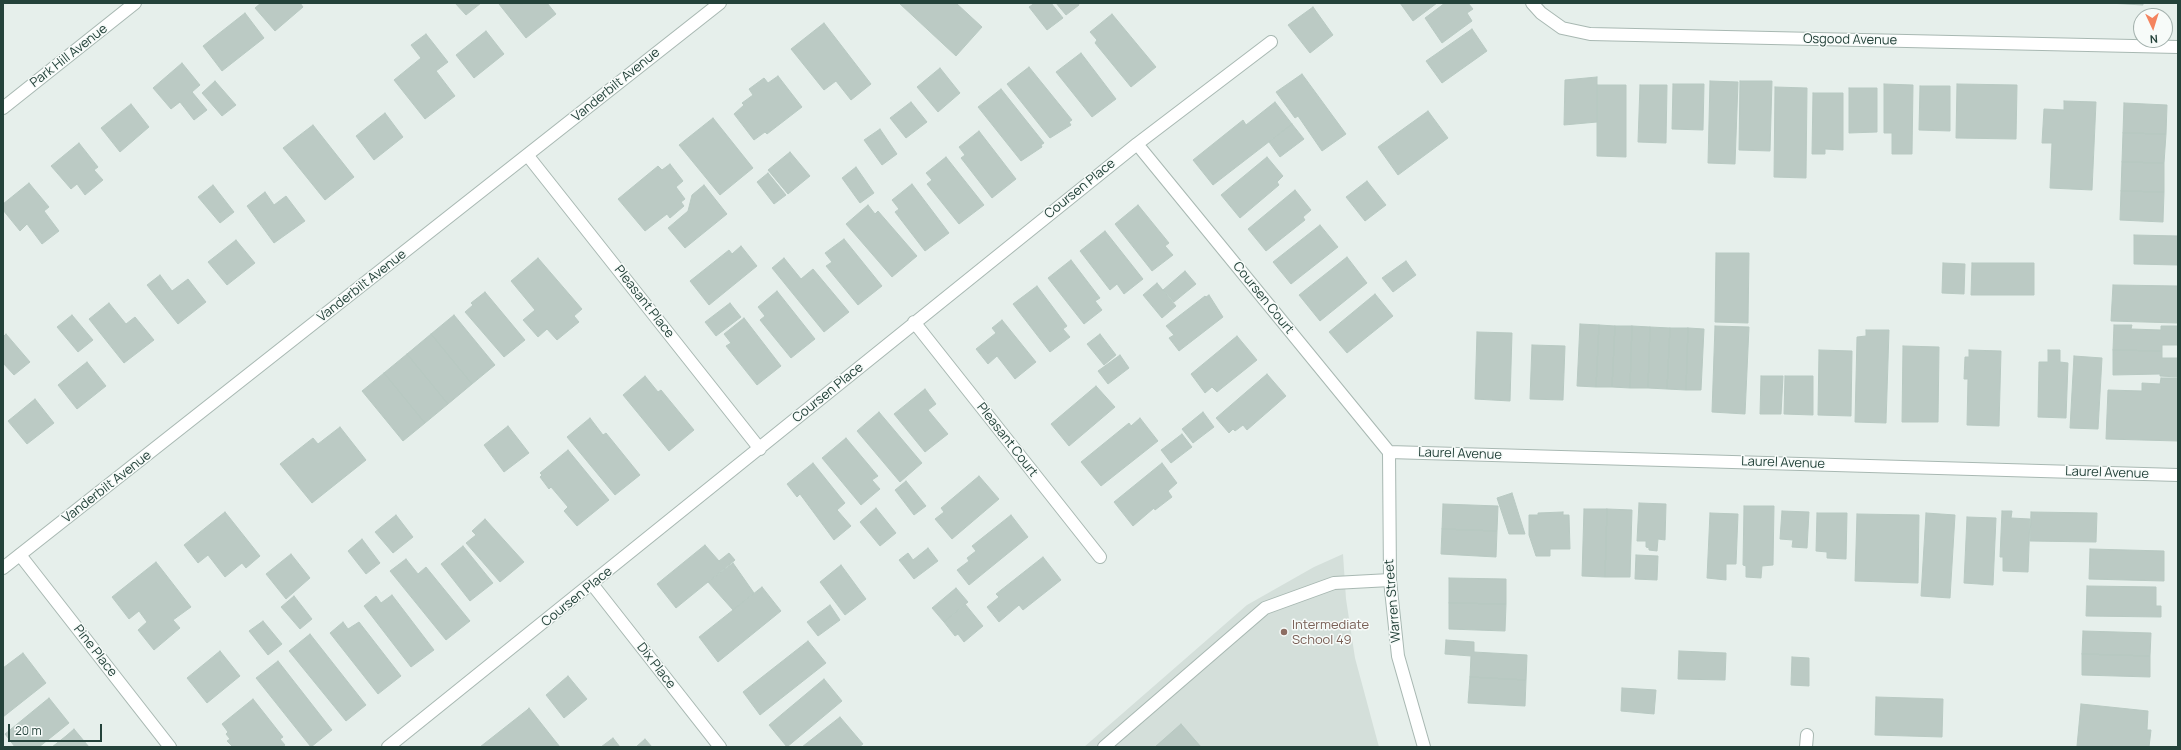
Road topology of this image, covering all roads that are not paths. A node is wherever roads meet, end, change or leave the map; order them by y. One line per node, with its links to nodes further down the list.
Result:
1 (135, 3): 6 (street, Park Hill Avenue)
2 (720, 3): 8 (street, Vanderbilt Avenue)
3 (1532, 3): 5 (street, Osgood Avenue)
4 (1271, 42): 7 (street, Coursen Place)
5 (2178, 47)
6 (3, 108)
7 (1137, 144): 9 (street, Coursen Place); 11 (street, Coursen Court)
8 (528, 156): 10 (street, Pleasant Place); 13 (street, Vanderbilt Avenue)
9 (914, 322): 10 (street, Coursen Place); 14 (street, Pleasant Court)
10 (760, 449): 17 (street, Coursen Place)
11 (1389, 452): 12 (street, Laurel Avenue); 16 (street, Warren Street)
12 (2178, 475)
13 (20, 555): 15 (street, Vanderbilt Avenue); 18 (street, Pine Place)
14 (1100, 557)
15 (3, 568)
16 (1390, 580): 21 (street); 22 (street, Warren Street)
17 (592, 584): 19 (street, Coursen Place); 20 (street, Dix Place)
18 (170, 747)
19 (388, 747)
20 (720, 747)
21 (1104, 747)
22 (1424, 747)

